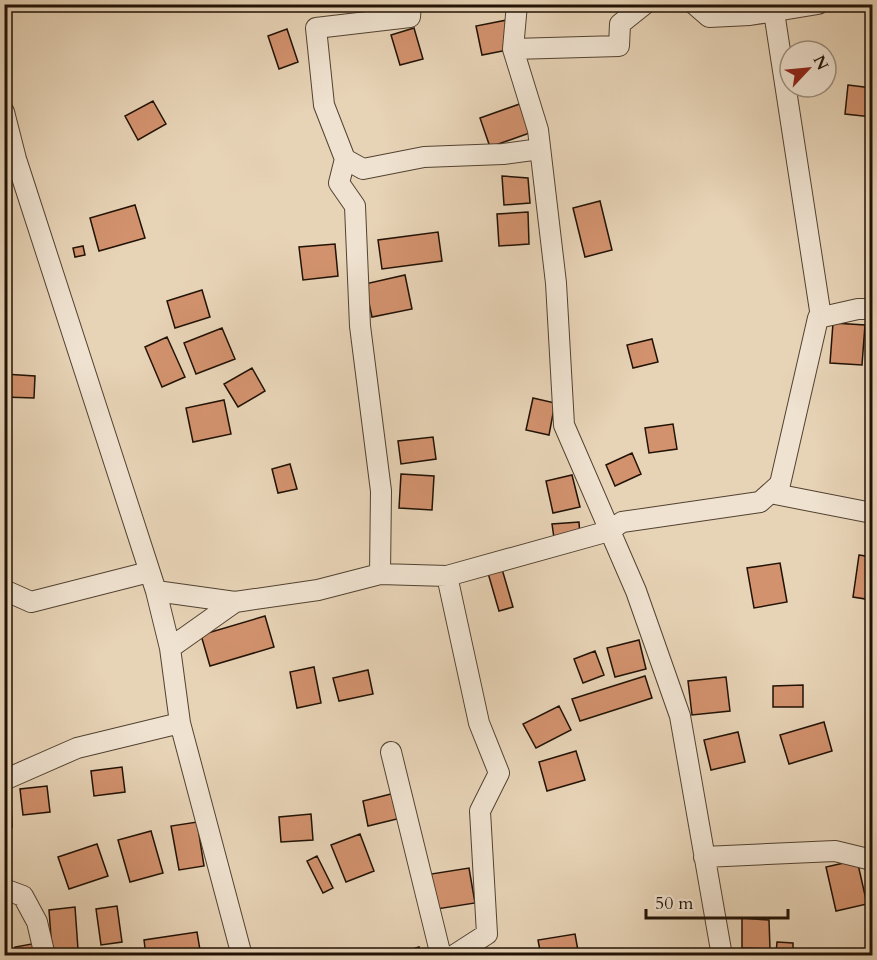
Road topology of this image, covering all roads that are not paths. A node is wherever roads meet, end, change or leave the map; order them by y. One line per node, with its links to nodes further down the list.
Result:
1 (411, 4): 11 (street)
2 (517, 4): 7 (street)
3 (645, 4): 7 (street)
4 (694, 4): 6 (street)
5 (818, 4): 6 (street)
6 (774, 12): 15 (street)
7 (513, 49): 9 (street)
8 (4, 112): 10 (street)
9 (540, 149): 12 (street); 18 (street)
10 (10, 159): 19 (street)
11 (345, 159): 12 (street); 13 (street)
12 (363, 169): 13 (street)
13 (355, 206): 20 (street)
14 (873, 309): 15 (street)
15 (821, 317): 16 (street)
16 (770, 493): 17 (street); 18 (street)
17 (873, 513)
18 (609, 531): 21 (street); 29 (street)
19 (149, 572): 22 (street); 23 (street)
20 (380, 574): 21 (street); 24 (street)
21 (447, 576): 35 (street)
22 (4, 590)
23 (156, 591): 24 (street); 25 (street)
24 (235, 602): 25 (street)
25 (170, 648): 26 (street)
26 (180, 723): 28 (street); 33 (street)
27 (391, 752): 34 (street)
28 (4, 780)
29 (704, 857): 30 (street); 36 (street)
30 (873, 860)
31 (4, 889): 32 (street)
32 (45, 956)
33 (242, 956)
34 (441, 956)
35 (453, 956)
36 (722, 956)

